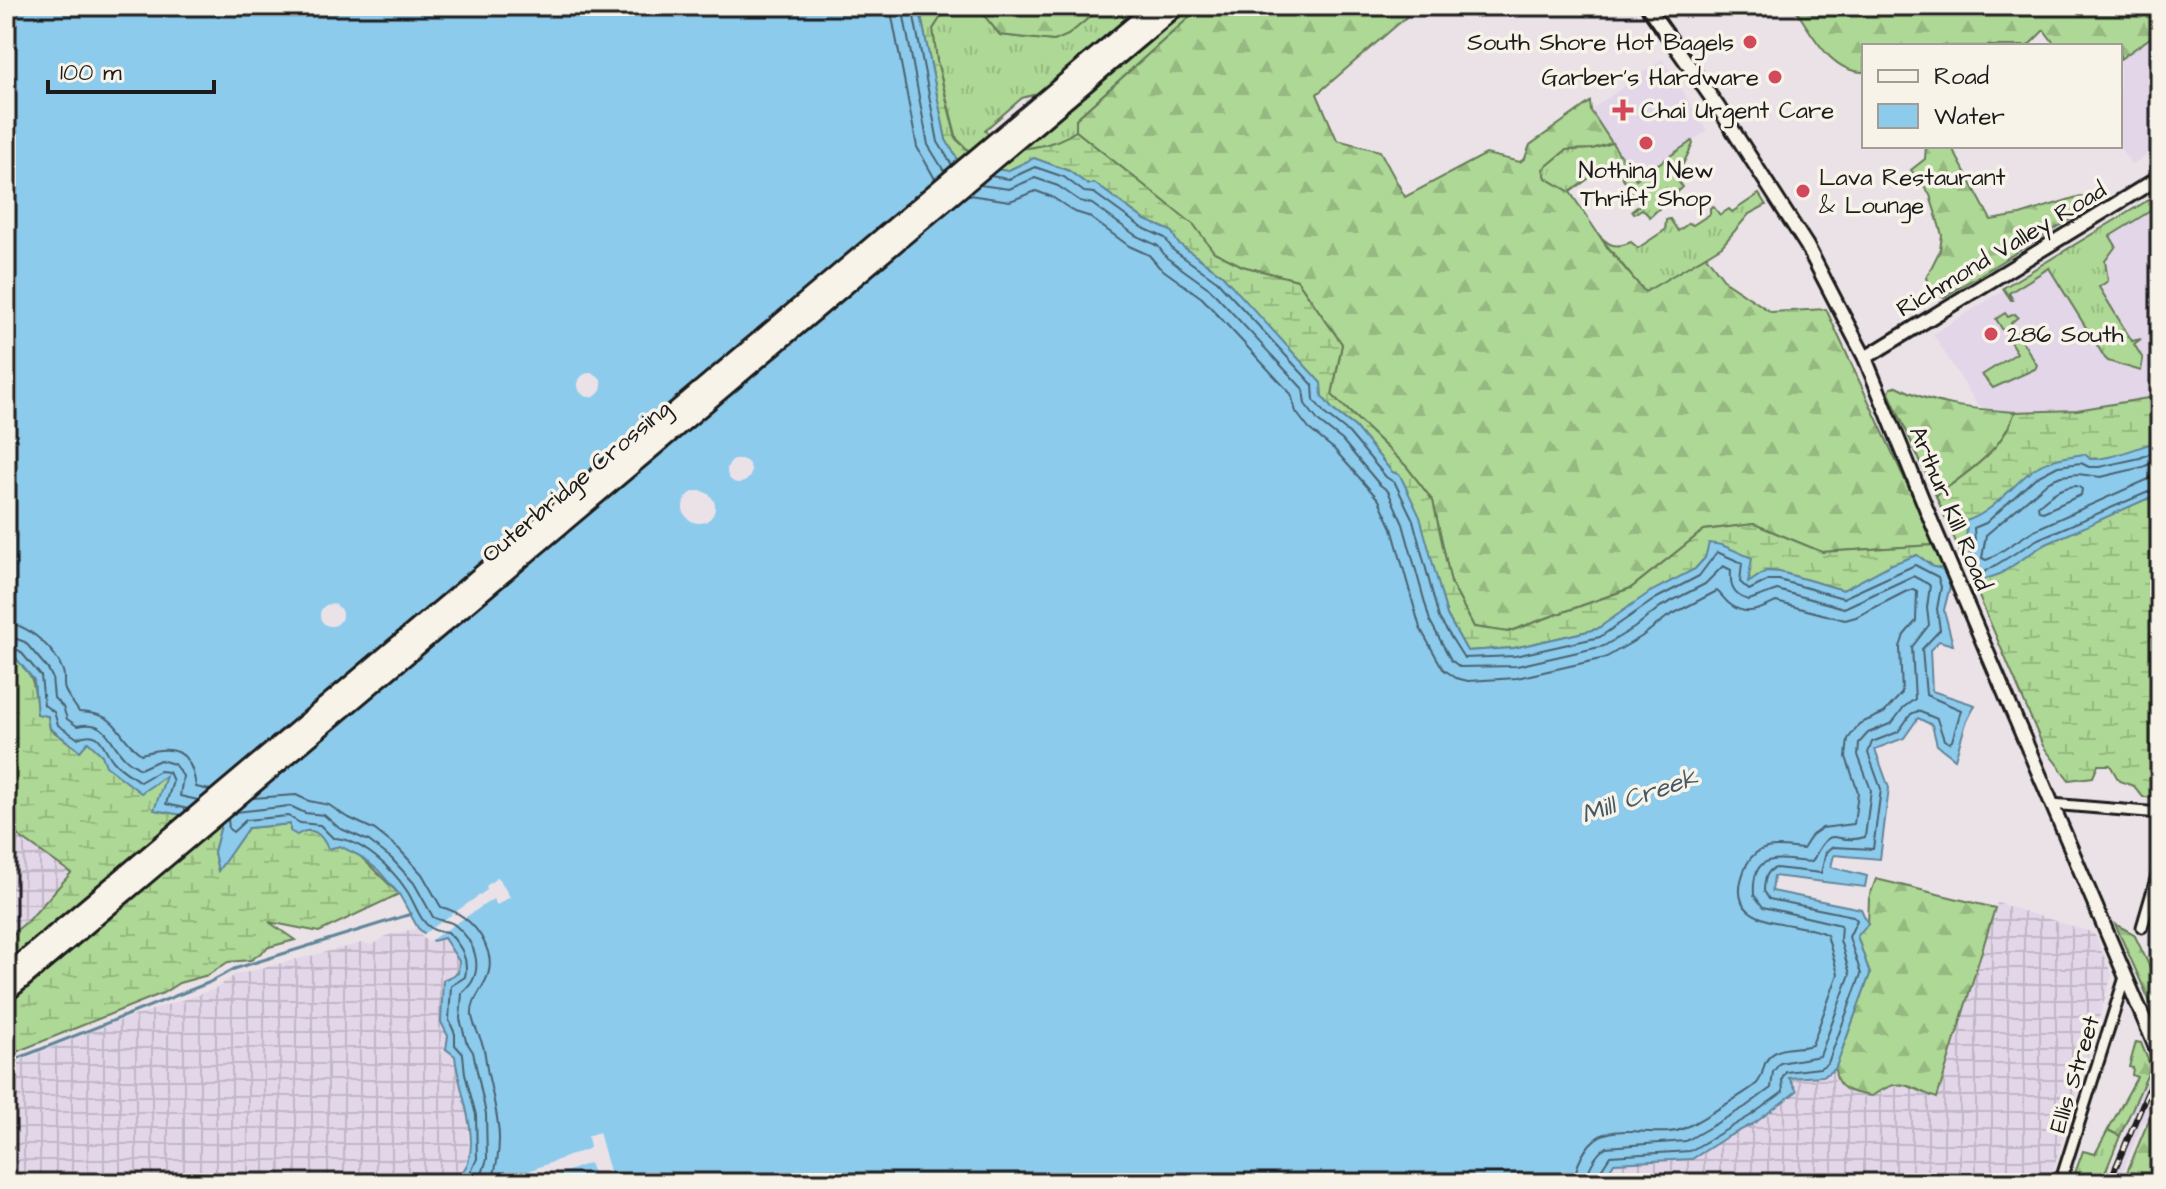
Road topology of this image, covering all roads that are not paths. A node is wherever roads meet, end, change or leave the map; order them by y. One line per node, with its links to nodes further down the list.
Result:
1 (1156, 6): 6 (highway, Outerbridge Crossing)
2 (1177, 6): 6 (highway, Outerbridge Crossing)
3 (1647, 6): 5 (street, Arthur Kill Road)
4 (2160, 177): 5 (street, Richmond Valley Road)
5 (1865, 358): 7 (street, Arthur Kill Road)
6 (684, 413): 11 (highway, Outerbridge Crossing); 13 (highway, Outerbridge Crossing)
7 (2051, 804): 8 (street); 12 (street, Arthur Kill Road)
8 (2160, 813)
9 (2160, 865): 10 (street)
10 (2142, 927)
11 (6, 975)
12 (2125, 977): 14 (street, Arthur Kill Road); 15 (street, Ellis Street)
13 (6, 993)
14 (2160, 1057)
15 (2060, 1183)

